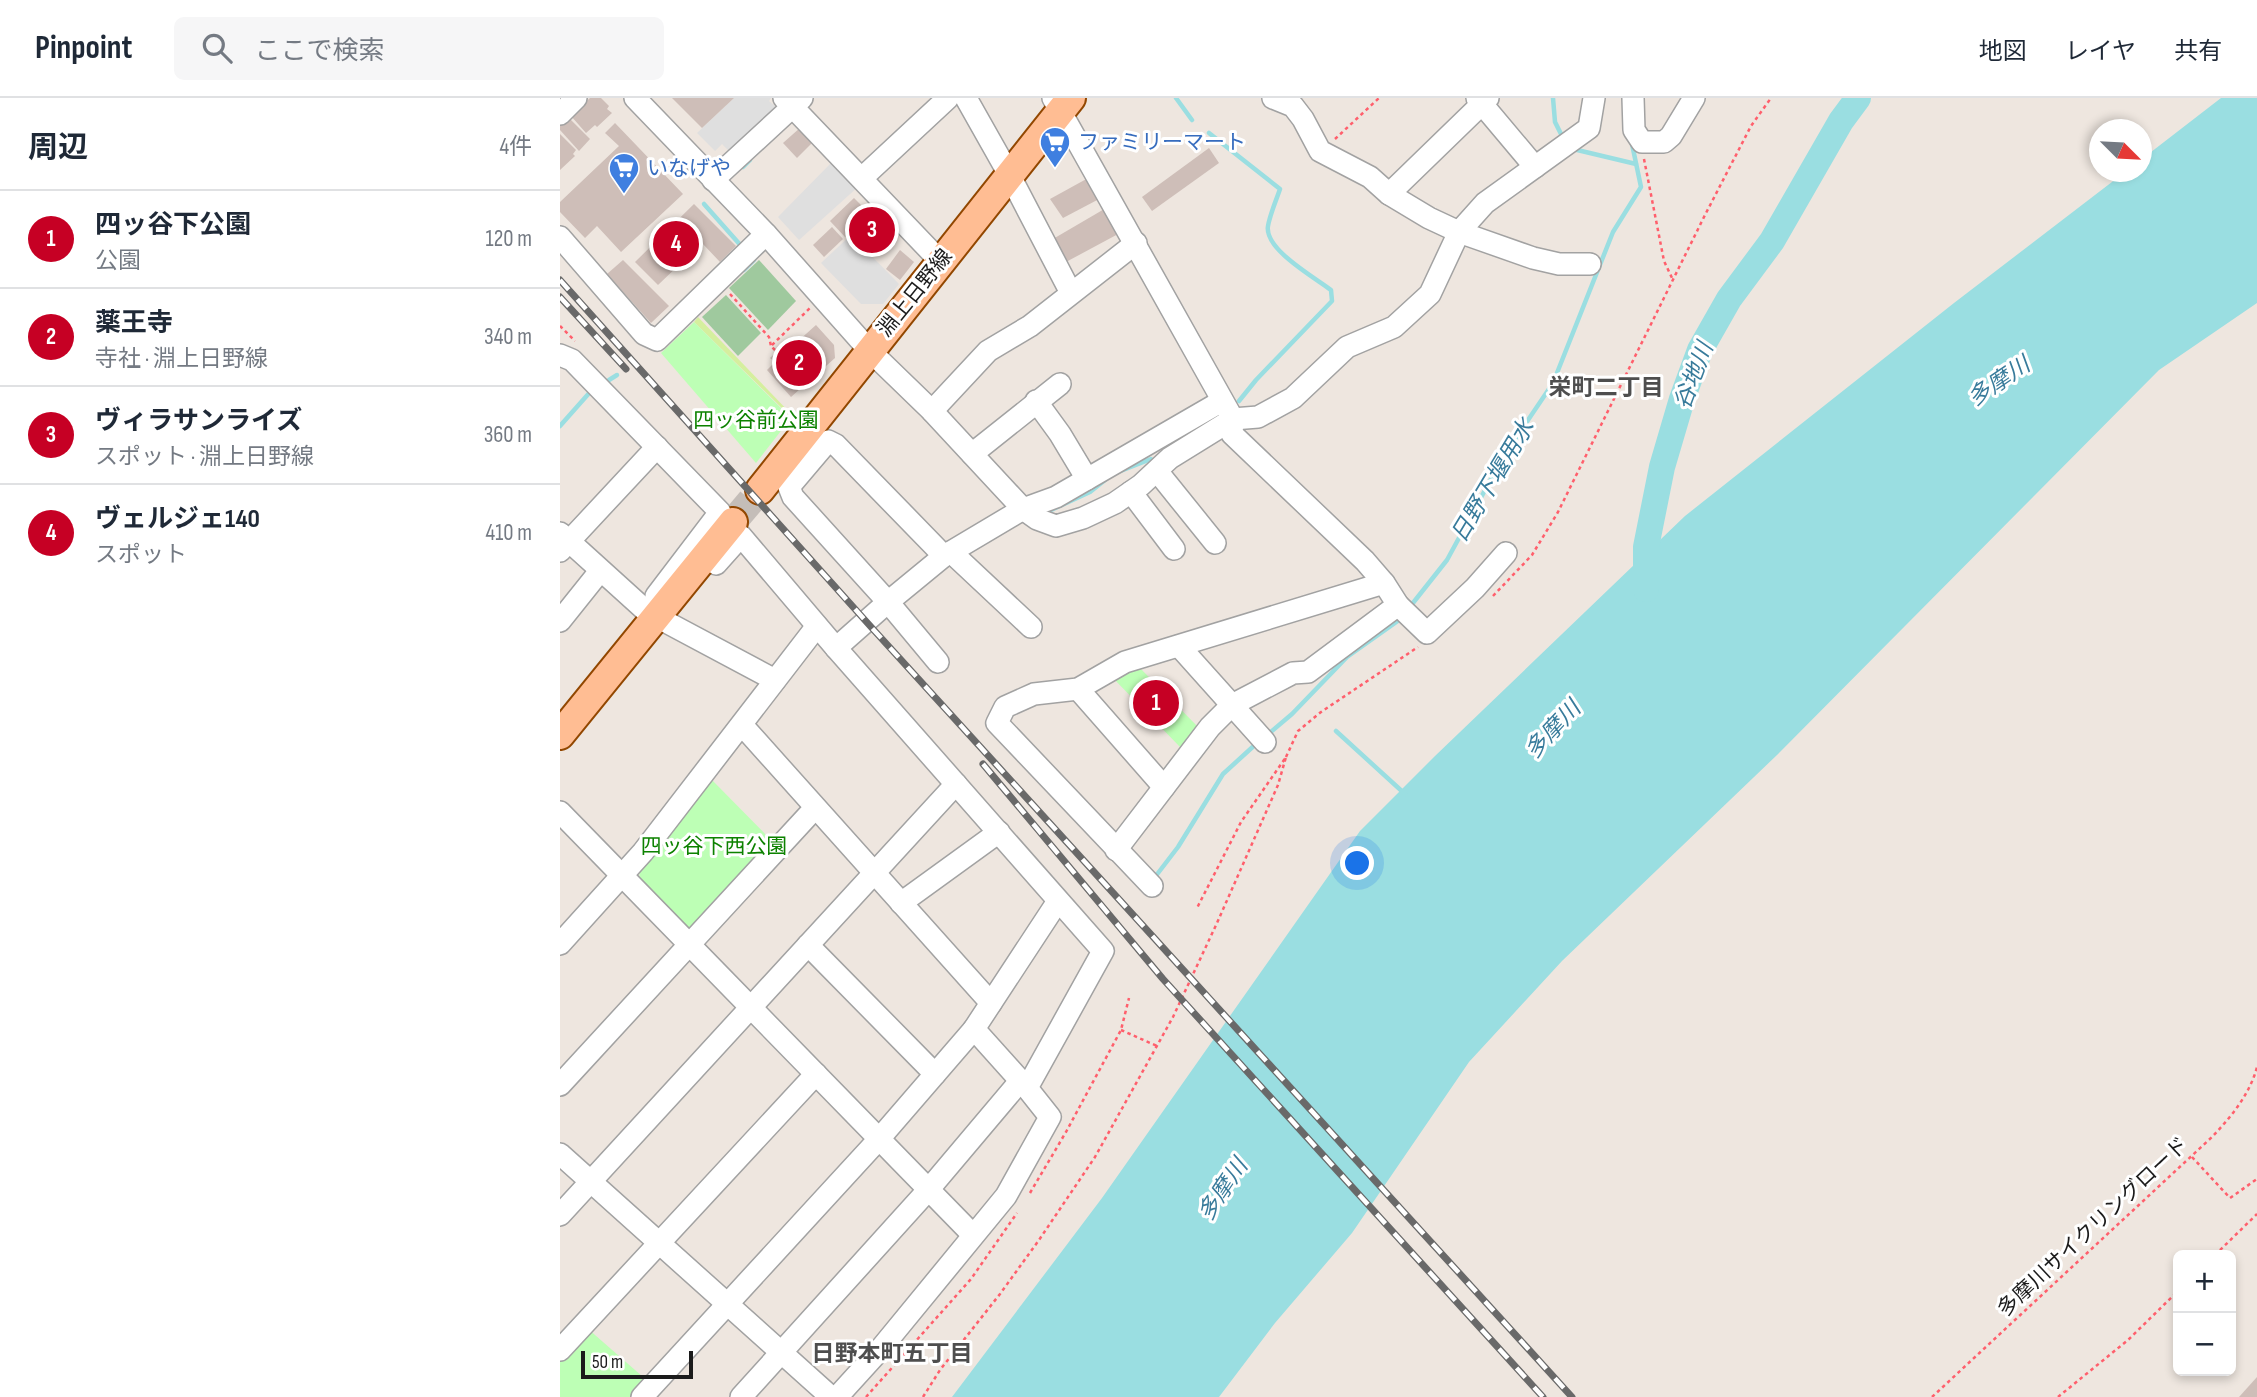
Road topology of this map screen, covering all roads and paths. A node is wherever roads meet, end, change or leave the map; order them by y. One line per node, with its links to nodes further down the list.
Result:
1 (576, 98): 14 (street)
2 (635, 98): 20 (street)
3 (948, 98): 19 (street)
4 (965, 98): 18 (street)
5 (1379, 98): 16 (path)
6 (1594, 98): 17 (street)
7 (1633, 98): 15 (street)
8 (1693, 98): 15 (street)
9 (1771, 98): 28 (path)
10 (1482, 100): 17 (street); 21 (street)
11 (793, 101): 19 (street); 20 (street)
12 (1289, 101): 16 (street)
13 (1062, 102): 18 (main road, 淵上日野線); 24 (street)
14 (560, 114)
15 (1642, 142): 28 (path)
16 (1320, 151): 21 (street)
17 (1535, 167): 22 (street)
18 (1010, 176): 26 (main road, 淵上日野線); 30 (street)
19 (862, 177): 26 (street)
20 (713, 180): 25 (street)
21 (1389, 194): 22 (street)
22 (1460, 232): 27 (street); 38 (street)
23 (560, 237): 25 (street)
24 (1136, 243): 30 (street); 38 (street)
25 (753, 246): 34 (street)
26 (941, 262): 34 (main road, 淵上日野線)
27 (1590, 264)
28 (1673, 279): 55 (path)
29 (725, 289): 32 (path)
30 (1071, 293): 39 (street)
31 (810, 308): 32 (path)
32 (771, 346): 33 (path)
33 (775, 350)
34 (869, 350): 39 (street); 44 (main road, 淵上日野線)
35 (560, 355): 40 (street)
36 (1060, 384): 37 (street)
37 (1036, 401): 41 (street); 43 (street)
38 (1227, 410): 42 (street); 43 (street); 54 (street)
39 (932, 411): 41 (street)
40 (657, 447): 48 (street); 58 (street)
41 (972, 454): 46 (street)
42 (1157, 471): 45 (street); 49 (street)
43 (1087, 479): 46 (street)
44 (760, 490)
45 (1131, 492): 46 (street); 50 (street)
46 (1023, 509): 52 (street)
47 (733, 522): 58 (main road)
48 (563, 542): 53 (street)
49 (1215, 543)
50 (1174, 549)
51 (1506, 553): 57 (street)
52 (948, 554): 56 (street); 56 (street); 61 (street)
53 (600, 571): 58 (street); 59 (street)
54 (1384, 583): 57 (street); 62 (street)
55 (1491, 598)
56 (887, 601): 64 (street); 65 (street)
57 (1404, 610): 68 (street)
58 (658, 620): 60 (street); 66 (street); 70 (main road)
59 (560, 621)
60 (817, 625): 64 (street); 66 (street)
61 (1031, 627)
62 (1179, 646): 67 (street); 68 (street)
63 (1418, 647): 72 (path)
64 (836, 648): 73 (street)
65 (938, 662)
66 (775, 680): 69 (street)
67 (1078, 689): 74 (street); 78 (street)
68 (1233, 705): 71 (street); 74 (street)
69 (742, 726): 75 (street); 80 (street)
70 (560, 735)
71 (1262, 738)
72 (1286, 757): 84 (path); 92 (path)
73 (956, 784): 77 (street); 79 (street)
74 (1164, 787): 78 (street)
75 (815, 808): 79 (street); 86 (street)
76 (560, 812): 80 (street)
77 (999, 832): 82 (street); 83 (street)
78 (1116, 849): 81 (street)
79 (874, 873): 83 (street); 87 (street)
80 (622, 877): 85 (street); 86 (street)
81 (1152, 886)
82 (1058, 901): 88 (street); 96 (street)
83 (901, 903): 88 (street)
84 (1197, 908)
85 (560, 944)
86 (689, 944): 89 (street); 97 (street)
87 (808, 945): 89 (street); 95 (street)
88 (991, 1003): 90 (street)
89 (751, 1007): 94 (street); 102 (street)
90 (974, 1029): 95 (street); 96 (street)
91 (1121, 1030): 92 (path)
92 (1157, 1046): 119 (path)
93 (2257, 1067): 100 (path, 多摩川サイクリングロード)
94 (816, 1074): 98 (street); 107 (street)
95 (935, 1074): 98 (street)
96 (1024, 1084): 103 (street); 106 (street)
97 (560, 1085)
98 (879, 1139): 103 (street); 110 (street)
99 (560, 1154): 102 (street)
100 (2192, 1157): 101 (path); 120 (path, 多摩川サイクリングロード)
101 (2257, 1179)
102 (590, 1181): 104 (street); 107 (street)
103 (929, 1189): 106 (street); 112 (street)
104 (560, 1214)
105 (2257, 1214): 108 (path)
106 (973, 1234): 117 (street)
107 (659, 1243): 110 (street); 111 (street)
108 (2220, 1250)
109 (2173, 1296): 121 (path)
110 (727, 1304): 112 (street); 114 (street)
111 (560, 1350)
112 (782, 1353): 115 (street); 116 (street)
113 (871, 1392): 118 (path)
114 (642, 1397)
115 (741, 1397)
116 (831, 1397)
117 (837, 1397)
118 (868, 1397)
119 (923, 1397)
120 (1932, 1397)
121 (2058, 1397)

